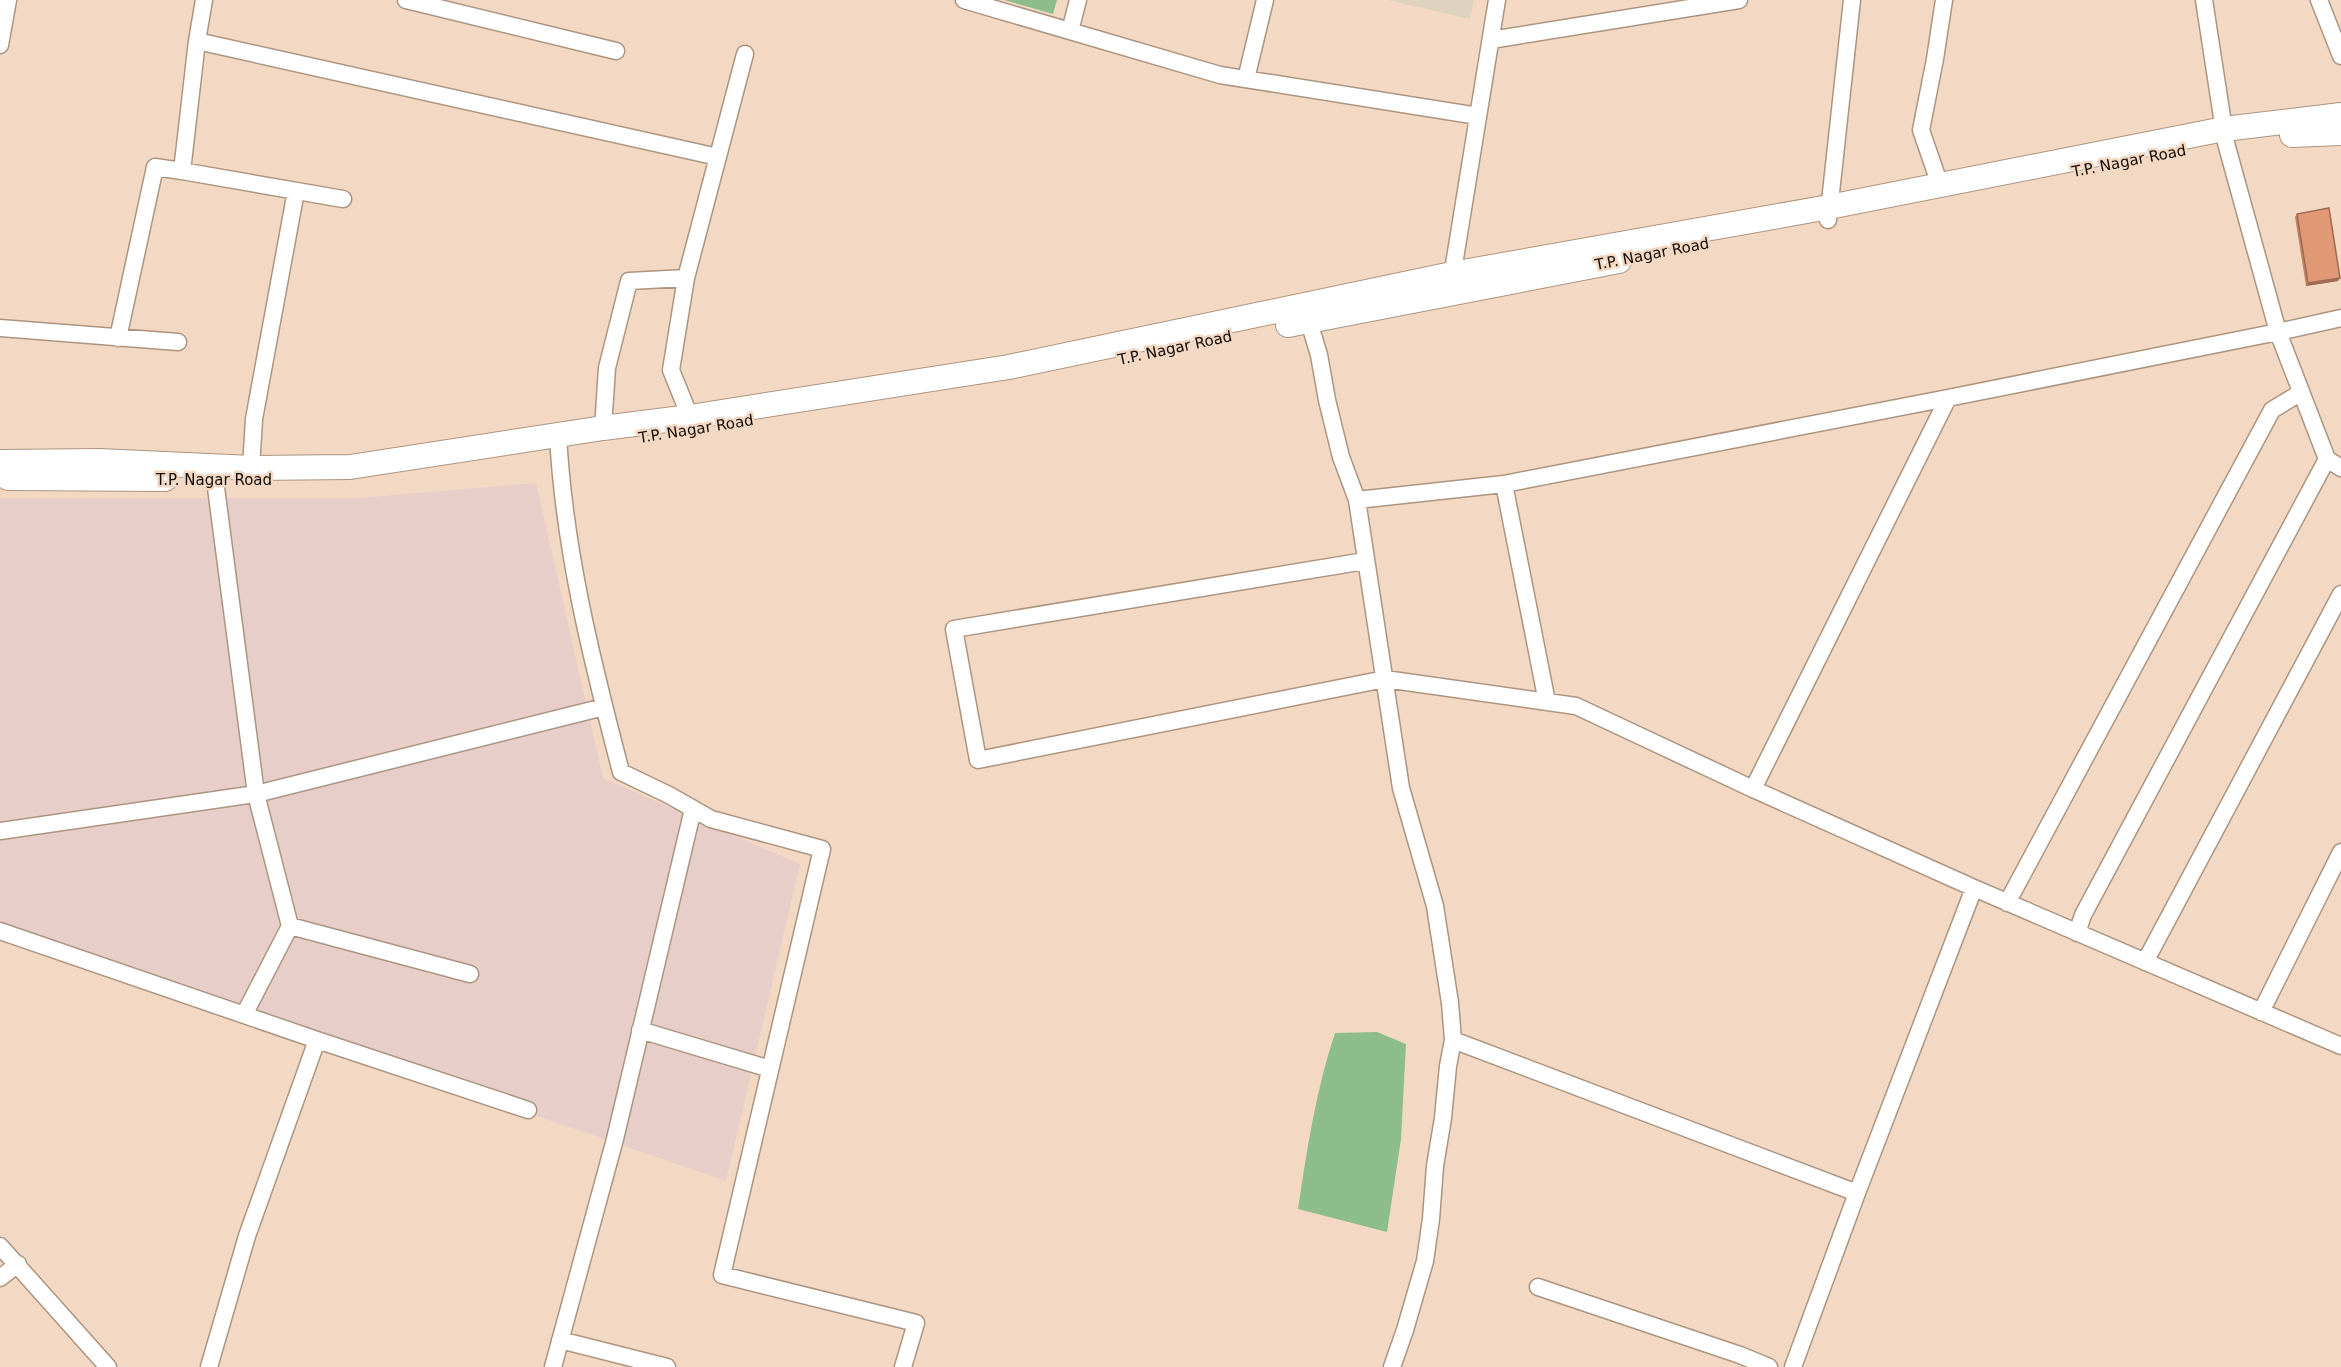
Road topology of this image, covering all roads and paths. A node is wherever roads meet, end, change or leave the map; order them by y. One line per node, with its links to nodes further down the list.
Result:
1 (8, 0): 17 (street)
2 (204, 0): 16 (street)
3 (406, 0): 18 (street)
4 (964, 0): 14 (street)
5 (1078, 0): 14 (street)
6 (1265, 0): 21 (street)
7 (1497, 0): 15 (street)
8 (1740, 0): 13 (street)
9 (1852, 0): 31 (street)
10 (1944, 0): 28 (street)
11 (2204, 0): 25 (street)
12 (2319, 0): 20 (street)
13 (1636, 8): 15 (street)
14 (1070, 31): 21 (street)
15 (1491, 40): 23 (street)
16 (197, 41): 26 (street); 27 (street)
17 (0, 45)
18 (616, 51)
19 (745, 54): 26 (street)
20 (2341, 56)
21 (1246, 79): 23 (street)
22 (2341, 115): 25 (main road)
23 (1478, 116): 33 (street)
24 (2341, 133): 25 (main road, T.P. Nagar Road)
25 (2225, 136): 28 (main road); 31 (main road, T.P. Nagar Road); 37 (street)
26 (718, 157): 32 (street)
27 (182, 171): 29 (street); 38 (street)
28 (1940, 184): 31 (main road)
29 (296, 191): 30 (street); 47 (street)
30 (343, 200)
31 (1828, 213): 33 (main road, T.P. Nagar Road)
32 (687, 278): 42 (street); 43 (street)
33 (1450, 284): 34 (main road, T.P. Nagar Road)
34 (1307, 313): 42 (main road); 44 (main road, T.P. Nagar Road); 51 (street)
35 (2341, 318): 37 (street)
36 (0, 328): 38 (street)
37 (2278, 332): 40 (street); 41 (street)
38 (118, 338): 39 (street)
39 (178, 342)
40 (2300, 393): 46 (street); 63 (street)
41 (1948, 398): 50 (street); 57 (street)
42 (690, 417): 43 (main road)
43 (603, 428): 44 (main road)
44 (558, 443): 47 (main road); 49 (main road, T.P. Nagar Road); 56 (street)
45 (0, 462): 47 (main road)
46 (2334, 464): 66 (street)
47 (251, 468)
48 (0, 478): 49 (main road, T.P. Nagar Road)
49 (215, 480): 58 (street)
50 (1504, 484): 51 (street); 55 (street)
51 (1357, 500): 52 (street)
52 (1365, 561): 54 (street); 54 (street)
53 (2341, 594): 67 (street)
54 (1385, 679): 55 (street); 73 (street)
55 (1547, 702): 57 (street)
56 (604, 707): 58 (street); 59 (street)
57 (1753, 789): 62 (street)
58 (256, 794): 60 (street); 64 (street)
59 (693, 809): 71 (street); 75 (street)
60 (0, 831)
61 (2341, 852): 69 (street)
62 (1974, 888): 63 (street); 77 (street)
63 (2007, 903): 66 (street)
64 (290, 926): 68 (street); 70 (street)
65 (0, 931): 70 (street)
66 (2077, 933): 67 (street)
67 (2145, 962): 69 (street)
68 (470, 974)
69 (2261, 1012): 74 (street)
70 (244, 1015): 72 (street)
71 (640, 1030): 75 (street); 82 (street)
72 (317, 1040): 76 (street); 84 (street)
73 (1453, 1040): 77 (street); 88 (street)
74 (2341, 1046)
75 (770, 1070): 87 (street)
76 (528, 1110)
77 (1857, 1193): 90 (street)
78 (0, 1246): 79 (street)
79 (18, 1264): 80 (street); 83 (street)
80 (0, 1278)
81 (1538, 1287): 89 (street)
82 (560, 1340): 85 (street); 86 (street)
83 (108, 1367)
84 (209, 1367)
85 (553, 1367)
86 (667, 1367)
87 (903, 1367)
88 (1392, 1367)
89 (1769, 1367)
90 (1793, 1367)

